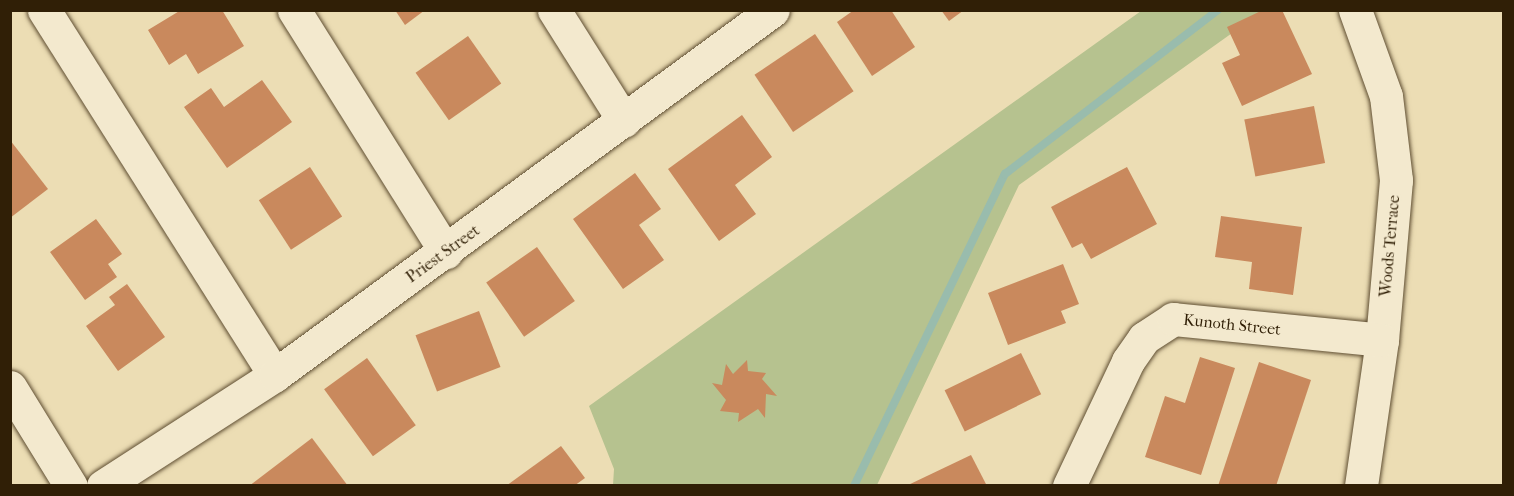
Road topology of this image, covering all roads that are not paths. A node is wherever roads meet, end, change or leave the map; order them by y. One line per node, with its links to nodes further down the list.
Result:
1 (44, 10): 9 (street)
2 (294, 10): 7 (street)
3 (554, 10): 6 (street)
4 (773, 10): 6 (street, Priest Street)
5 (1355, 10): 8 (street, Woods Terrace)
6 (624, 121): 7 (street, Priest Street)
7 (446, 252): 9 (street, Priest Street)
8 (1382, 340): 13 (street, Kunoth Street); 14 (street, Woods Terrace)
9 (275, 375): 12 (street, Priest Street)
10 (10, 387): 11 (street)
11 (71, 486)
12 (103, 486)
13 (1069, 486)
14 (1361, 486)

